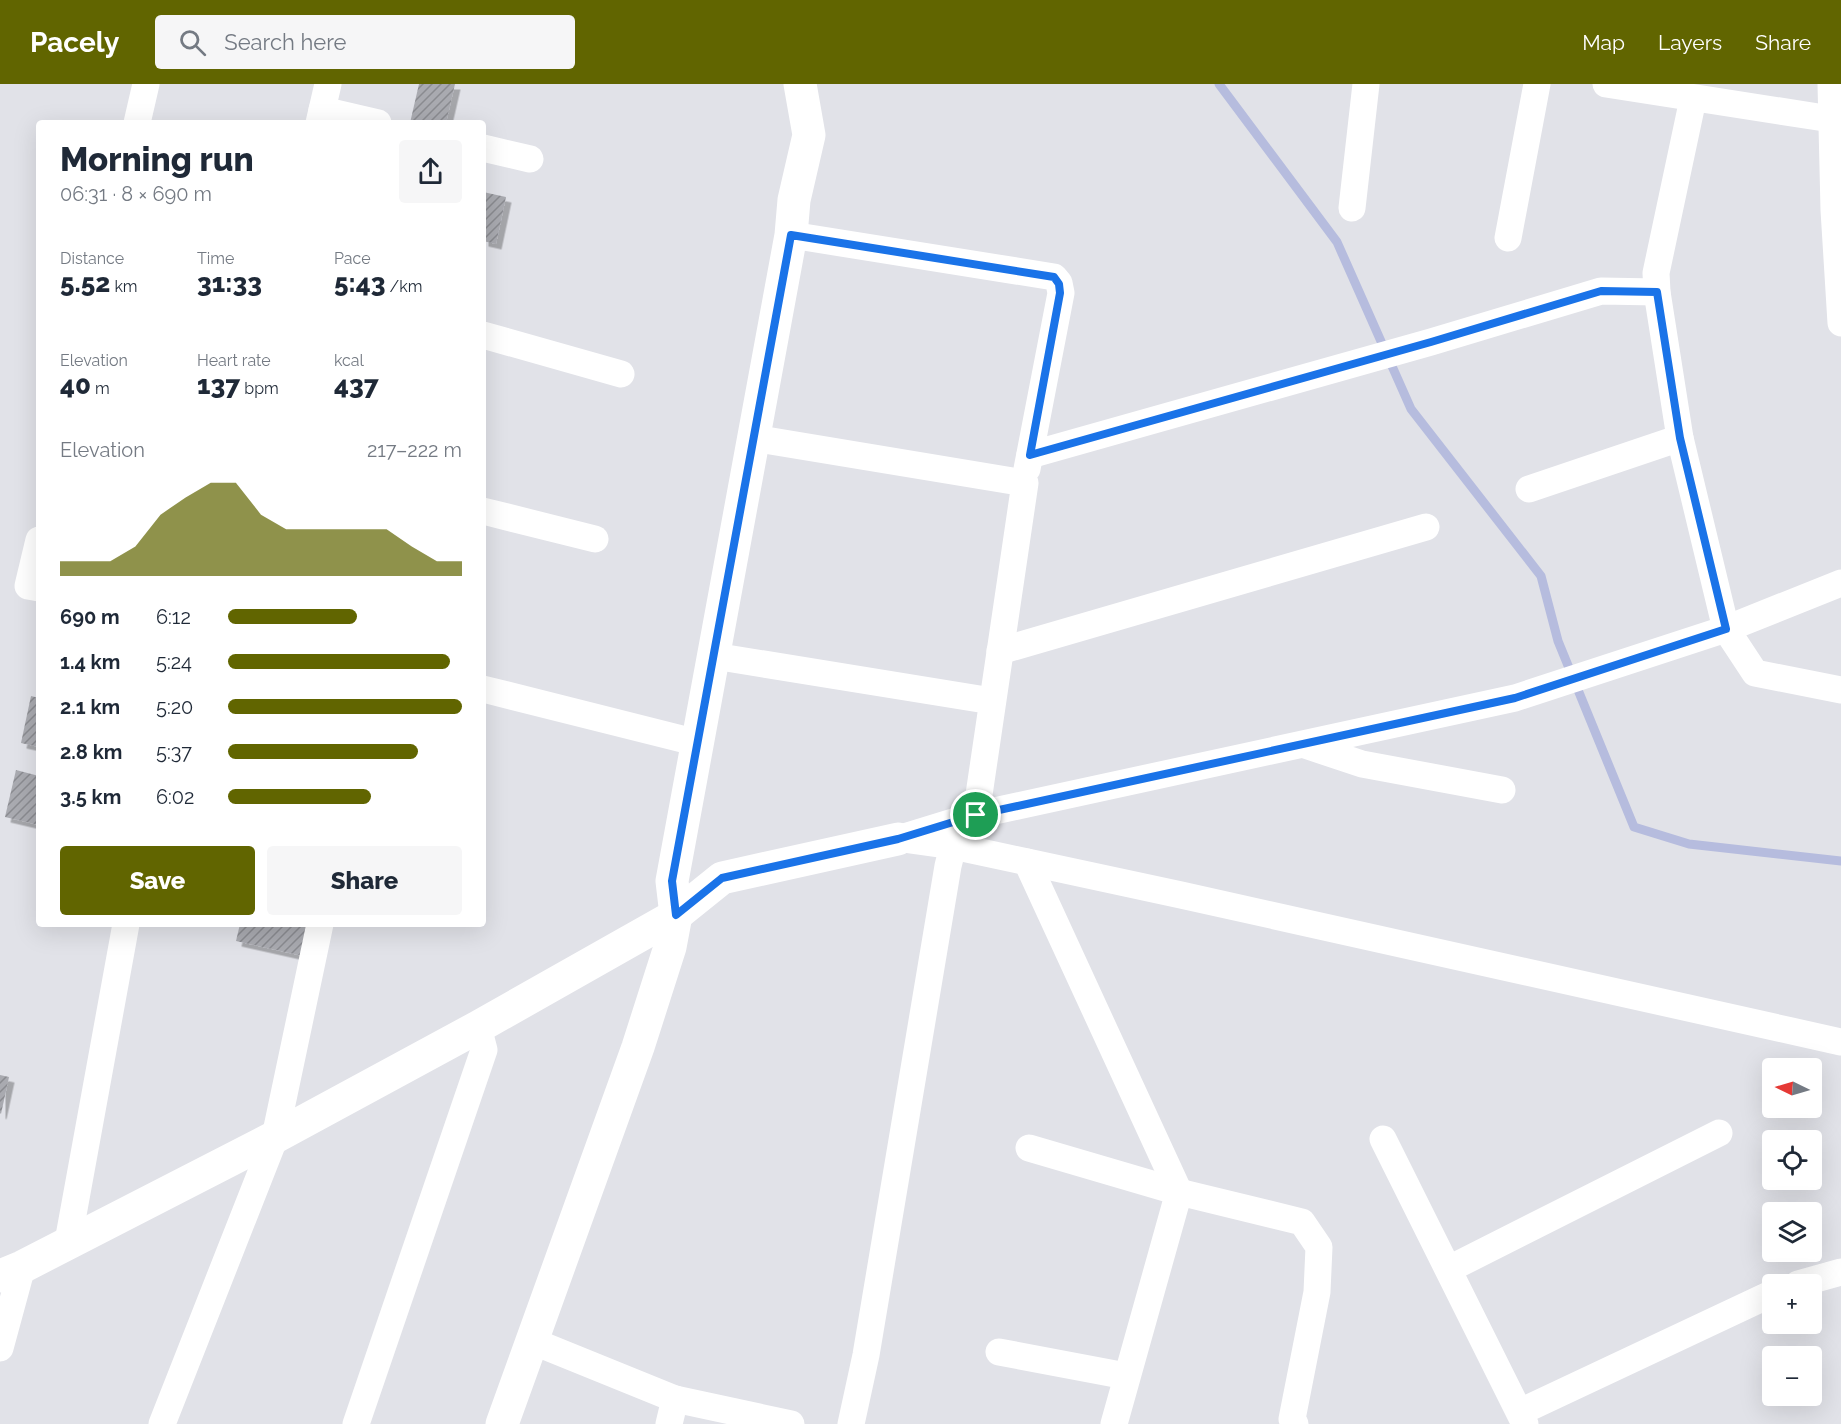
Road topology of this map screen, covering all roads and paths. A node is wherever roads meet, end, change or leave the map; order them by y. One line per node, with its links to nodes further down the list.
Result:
1 (146, 84): 11 (street)
2 (328, 84): 9 (street)
3 (800, 84): 17 (main road)
4 (1366, 84): 15 (street)
5 (1537, 84): 18 (street)
6 (1606, 84): 8 (street)
7 (1831, 84): 10 (street)
8 (1693, 99): 10 (street); 19 (street)
9 (320, 116): 12 (street)
10 (1831, 119): 16 (street)
11 (138, 120)
12 (353, 120)
13 (486, 149): 14 (street)
14 (530, 159)
15 (1352, 208)
16 (1837, 210): 20 (street)
17 (791, 235): 23 (main road); 25 (street)
18 (1508, 238)
19 (1657, 292): 24 (street); 25 (street)
20 (1841, 323)
21 (486, 336): 22 (street)
22 (621, 374)
23 (753, 438): 26 (street); 36 (main road)
24 (1680, 438): 27 (street); 34 (street)
25 (1030, 455): 26 (street)
26 (1025, 483): 35 (street)
27 (1529, 489)
28 (486, 512): 30 (street)
29 (1426, 527): 35 (street)
30 (595, 539)
31 (36, 553): 33 (street)
32 (1841, 583): 34 (street)
33 (36, 587)
34 (1726, 629): 38 (street); 41 (street)
35 (1000, 651): 39 (street)
36 (714, 656): 39 (street); 40 (main road)
37 (486, 690): 40 (street)
38 (1841, 690)
39 (992, 701): 43 (street)
40 (698, 742): 47 (main road)
41 (1304, 744): 42 (street); 43 (street)
42 (1502, 790)
43 (976, 815): 44 (street)
44 (898, 839): 45 (street); 47 (main road)
45 (953, 846): 46 (street); 74 (street)
46 (1027, 862): 51 (street); 56 (street)
47 (676, 915): 50 (main road); 63 (main road)
48 (125, 927): 57 (street)
49 (319, 927): 53 (street)
50 (478, 1027): 53 (main road); 71 (street)
51 (1841, 1042)
52 (1719, 1133): 58 (street)
53 (275, 1137): 57 (main road); 70 (street)
54 (1383, 1139): 58 (street)
55 (1029, 1148): 56 (street)
56 (1179, 1192): 66 (street); 69 (street)
57 (68, 1242): 59 (main road)
58 (1449, 1269): 68 (street)
59 (11, 1271): 64 (street)
60 (1841, 1272): 61 (street)
61 (1822, 1277)
62 (1762, 1298): 68 (street)
63 (532, 1341): 67 (street); 72 (main road)
64 (0, 1348)
65 (999, 1352): 66 (street)
66 (1126, 1376): 75 (street)
67 (672, 1412): 73 (street)
68 (1522, 1418)
69 (1293, 1422)
70 (162, 1424)
71 (356, 1424)
72 (502, 1424)
73 (791, 1424)
74 (850, 1424)
75 (1114, 1424)

